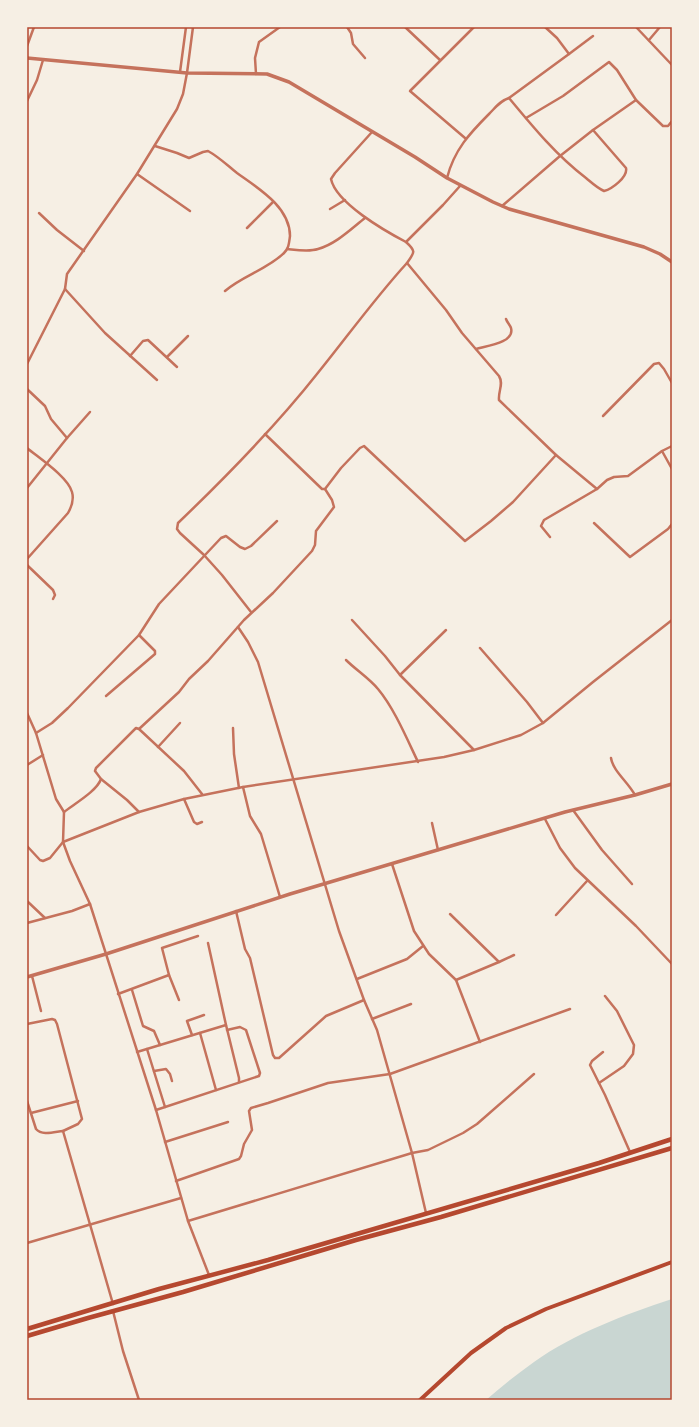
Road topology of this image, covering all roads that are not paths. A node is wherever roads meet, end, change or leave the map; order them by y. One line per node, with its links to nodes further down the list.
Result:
1 (34, 27): 13 (street)
2 (186, 27): 20 (street)
3 (193, 27): 21 (street)
4 (280, 27): 22 (street)
5 (347, 27): 16 (street)
6 (405, 27): 18 (street)
7 (474, 27): 18 (street)
8 (545, 27): 14 (street)
9 (636, 27): 12 (street)
10 (660, 27): 12 (street)
11 (593, 36): 14 (street)
12 (649, 40): 19 (street)
13 (27, 46)
14 (569, 54): 23 (street)
15 (27, 58): 17 (street)
16 (365, 58)
17 (43, 60): 20 (street); 25 (street)
18 (440, 60): 30 (street)
19 (672, 65)
20 (180, 72): 21 (street)
21 (188, 73): 22 (street); 31 (street)
22 (256, 74): 29 (street)
23 (509, 98): 26 (street); 30 (street)
24 (636, 100): 26 (street); 27 (street); 28 (street)
25 (27, 101)
26 (526, 118): 32 (street)
27 (672, 121)
28 (593, 130): 32 (street); 32 (street)
29 (372, 132): 34 (street); 36 (street)
30 (465, 138): 34 (street)
31 (155, 146): 33 (street); 37 (street)
32 (560, 156): 38 (street)
33 (137, 174): 40 (street); 46 (street)
34 (447, 178): 35 (street)
35 (460, 186): 38 (street); 44 (street)
36 (345, 200): 39 (street); 42 (street)
37 (273, 202): 43 (street); 45 (street)
38 (501, 206): 47 (street)
39 (330, 209)
40 (190, 211)
41 (39, 214): 46 (street)
42 (366, 218): 44 (street); 45 (street)
43 (247, 228)
44 (406, 242): 48 (street)
45 (287, 249): 50 (street)
46 (84, 251): 49 (street)
47 (672, 262)
48 (407, 263): 53 (street); 63 (street)
49 (65, 289): 54 (street); 56 (street)
50 (225, 291)
51 (506, 319): 53 (street)
52 (188, 336): 55 (street)
53 (476, 349): 68 (street)
54 (130, 356): 55 (street); 58 (street)
55 (168, 357): 57 (street)
56 (27, 364)
57 (177, 367)
58 (156, 380)
59 (672, 383): 62 (street)
60 (27, 389): 64 (street)
61 (90, 412): 64 (street)
62 (603, 416)
63 (265, 434): 72 (street); 78 (street)
64 (67, 438): 69 (street)
65 (672, 446): 67 (street)
66 (27, 448): 69 (street)
67 (662, 451): 70 (street); 73 (street)
68 (556, 455): 72 (street); 73 (street)
69 (46, 464): 71 (street); 79 (street)
70 (672, 469)
71 (27, 488)
72 (325, 489): 82 (street)
73 (597, 489): 77 (street)
74 (277, 521): 78 (street)
75 (594, 523): 76 (street)
76 (672, 524)
77 (550, 537)
78 (204, 555): 82 (street); 87 (street)
79 (27, 560)
80 (27, 565): 81 (street)
81 (53, 599)
82 (252, 612): 85 (street)
83 (352, 620): 90 (street)
84 (672, 620): 93 (street)
85 (238, 627): 96 (street); 105 (street)
86 (446, 630): 90 (street)
87 (139, 635): 91 (street); 97 (street)
88 (480, 648): 93 (street)
89 (346, 660): 102 (street)
90 (400, 675): 99 (street)
91 (106, 696)
92 (27, 714): 97 (street)
93 (543, 723): 99 (street)
94 (180, 724): 98 (street)
95 (233, 728): 108 (street)
96 (139, 729): 98 (street); 104 (street)
97 (36, 733): 100 (street)
98 (158, 747): 109 (street)
99 (474, 750): 102 (street)
100 (42, 755): 103 (street); 113 (street)
101 (611, 758): 110 (street)
102 (418, 762): 105 (street)
103 (27, 765)
104 (101, 779): 113 (street); 114 (street)
105 (293, 780): 107 (street); 123 (street)
106 (672, 784): 110 (street)
107 (242, 787): 108 (street); 125 (street)
108 (239, 788): 109 (street)
109 (202, 794): 111 (street)
110 (635, 795): 112 (street)
111 (184, 799): 114 (street); 116 (street)
112 (573, 810): 115 (street); 124 (street)
113 (64, 812): 118 (street)
114 (139, 812): 118 (street)
115 (545, 819): 120 (street); 122 (street)
116 (202, 822)
117 (432, 823): 120 (street)
118 (63, 842): 119 (street); 127 (street)
119 (27, 846)
120 (438, 850): 121 (street)
121 (392, 864): 123 (street); 135 (street)
122 (587, 881): 130 (street); 139 (street)
123 (324, 884): 125 (street); 143 (street)
124 (632, 884)
125 (280, 897): 128 (street)
126 (27, 901): 131 (street)
127 (90, 904): 131 (street); 136 (street)
128 (236, 911): 136 (street); 149 (street)
129 (450, 914): 138 (street)
130 (556, 915)
131 (45, 918): 132 (street)
132 (27, 924)
133 (198, 936): 140 (street)
134 (208, 943): 156 (street)
135 (423, 946): 143 (street); 144 (street)
136 (106, 954): 141 (street); 146 (street)
137 (514, 956): 138 (street)
138 (499, 962): 144 (street)
139 (672, 964)
140 (169, 974): 145 (street); 148 (street)
141 (32, 975): 142 (street); 152 (street)
142 (27, 977)
143 (357, 979): 149 (street)
144 (456, 980): 160 (street)
145 (132, 990): 146 (street); 161 (street)
146 (118, 994): 163 (street)
147 (605, 996): 170 (street)
148 (179, 1000)
149 (364, 1000): 154 (street)
150 (411, 1004): 154 (street)
151 (570, 1009): 160 (street)
152 (41, 1011)
153 (204, 1015): 159 (street)
154 (372, 1019): 166 (street)
155 (27, 1024): 173 (street)
156 (226, 1025): 157 (street); 158 (street)
157 (227, 1030): 169 (street); 169 (street)
158 (200, 1033): 159 (street); 171 (street)
159 (192, 1035): 161 (street)
160 (480, 1042): 166 (street)
161 (160, 1045): 162 (street)
162 (147, 1049): 163 (street); 165 (street)
163 (137, 1052): 175 (street)
164 (603, 1052): 170 (street)
165 (154, 1071): 168 (street); 174 (street)
166 (390, 1074): 182 (street); 184 (street)
167 (534, 1074): 182 (street)
168 (172, 1081)
169 (239, 1082): 171 (street)
170 (599, 1083): 183 (street)
171 (216, 1090): 174 (street)
172 (27, 1101): 176 (street)
173 (78, 1101): 176 (street); 178 (street)
174 (165, 1107): 175 (street)
175 (156, 1110): 180 (street)
176 (31, 1113): 178 (street)
177 (228, 1122): 180 (street)
178 (63, 1131): 188 (street)
179 (672, 1139): 183 (highway)
180 (165, 1142): 184 (street)
181 (672, 1148): 193 (highway)
182 (412, 1153): 186 (street); 187 (street)
183 (631, 1153): 186 (highway)
184 (176, 1181): 185 (street)
185 (182, 1198): 187 (street); 188 (street)
186 (426, 1213): 191 (highway)
187 (188, 1221): 191 (street)
188 (91, 1224): 189 (street); 194 (street)
189 (27, 1244)
190 (672, 1262): 199 (main road)
191 (210, 1276): 192 (highway)
192 (179, 1284): 193 (highway); 194 (highway)
193 (183, 1292): 195 (highway)
194 (114, 1304): 196 (highway)
195 (113, 1311): 197 (highway); 198 (street)
196 (27, 1329)
197 (27, 1336)
198 (139, 1400)
199 (420, 1400)

